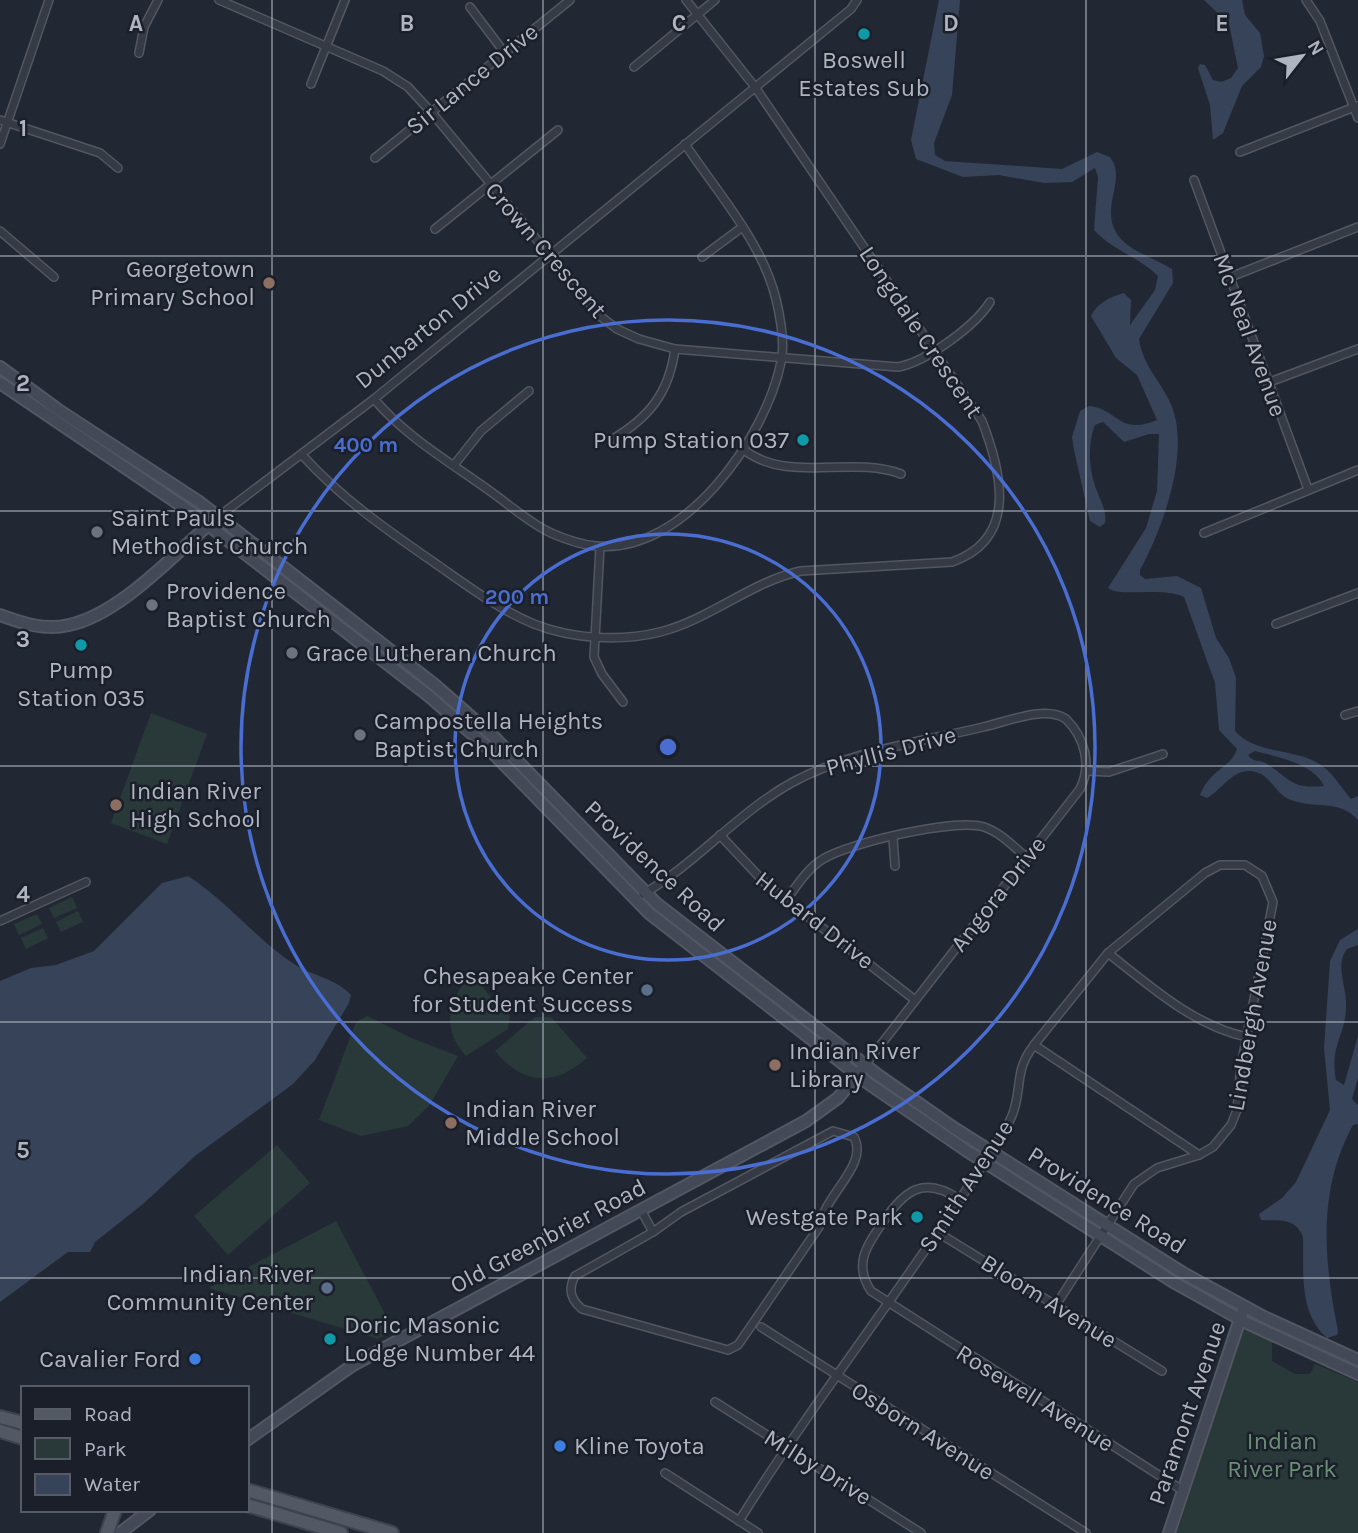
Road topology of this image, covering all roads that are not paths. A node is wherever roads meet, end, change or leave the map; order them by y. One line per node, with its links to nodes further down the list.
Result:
1 (49, 0): 21 (street)
2 (158, 0): 14 (street)
3 (219, 0): 12 (street, Crown Crescent)
4 (345, 0): 12 (street)
5 (570, 0): 13 (street, Sir Lance Drive)
6 (686, 0): 11 (street, Longdale Crescent)
7 (715, 0): 11 (street)
8 (858, 0): 17 (street, Dunbarton Drive)
9 (1306, 0): 18 (street)
10 (470, 7): 13 (street)
11 (698, 15): 15 (street); 17 (street, Longdale Crescent)
12 (325, 47): 16 (street); 19 (street, Crown Crescent)
13 (504, 52): 19 (street, Sir Lance Drive)
14 (139, 53)
15 (634, 67)
16 (311, 83)
17 (755, 87): 24 (street, Dunbarton Drive); 40 (street, Longdale Crescent)
18 (1356, 106): 20 (street); 25 (street)
19 (432, 113): 26 (street, Sir Lance Drive); 29 (street, Crown Crescent)
20 (1358, 118)
21 (4, 121): 23 (street); 27 (street)
22 (558, 130): 29 (street)
23 (0, 144)
24 (685, 144): 31 (street); 34 (street, Dunbarton Drive)
25 (1240, 152)
26 (375, 158)
27 (117, 168)
28 (1194, 180): 37 (street, Mc Neal Avenue)
29 (490, 186): 32 (street); 34 (street, Crown Crescent)
30 (1358, 227): 37 (street)
31 (741, 228): 35 (street); 42 (street)
32 (435, 229)
33 (0, 231): 36 (street)
34 (548, 257): 39 (street, Crown Crescent); 47 (street, Dunbarton Drive)
35 (702, 257)
36 (54, 277)
37 (1228, 278): 45 (street, Mc Neal Avenue)
38 (990, 302): 40 (street, Crown Crescent)
39 (675, 349): 42 (street, Crown Crescent); 48 (street)
40 (935, 349): 42 (street, Crown Crescent); 62 (street, Longdale Crescent)
41 (1358, 349): 45 (street)
42 (782, 358): 49 (street)
43 (0, 367): 55 (main road, Providence Road)
44 (0, 383): 56 (main road, Providence Road)
45 (1267, 383): 54 (street, Mc Neal Avenue)
46 (529, 391): 51 (street)
47 (374, 399): 50 (street, Dunbarton Drive); 51 (street)
48 (611, 440)
49 (744, 450): 53 (street); 58 (street)
50 (303, 456): 55 (street, Dunbarton Drive); 62 (street, Longdale Crescent)
51 (454, 466): 58 (street)
52 (1358, 470): 54 (street)
53 (901, 474)
54 (1308, 489): 57 (street)
55 (218, 517): 56 (main road, Dunbarton Drive); 74 (main road, Providence Road)
56 (208, 525): 60 (main road, Dunbarton Drive); 75 (main road, Providence Road)
57 (1204, 533)
58 (600, 547): 62 (street)
59 (1358, 593): 61 (street)
60 (0, 615)
61 (1276, 624)
62 (595, 637): 63 (street)
63 (623, 702)
64 (1358, 710): 65 (street)
65 (1345, 715)
66 (1163, 754): 67 (street)
67 (1087, 771): 68 (street, Phyllis Drive); 70 (street, Angora Drive)
68 (720, 835): 74 (street, Phyllis Drive); 76 (street, Hubard Drive)
69 (894, 838): 70 (street); 72 (street); 76 (street)
70 (1027, 859): 79 (street, Angora Drive)
71 (1245, 865): 78 (street, Smith Avenue); 80 (street, Lindbergh Avenue)
72 (895, 866)
73 (86, 882): 77 (street)
74 (645, 892): 75 (street, Phyllis Drive); 82 (main road, Providence Road)
75 (633, 898): 83 (main road, Providence Road)
76 (787, 899): 79 (street, Hubard Drive)
77 (0, 921)
78 (1108, 953): 80 (street); 81 (street, Smith Avenue)
79 (915, 1000): 82 (street, Angora Drive)
80 (1247, 1037): 85 (street, Lindbergh Avenue)
81 (1034, 1045): 84 (street, Smith Avenue); 85 (street)
82 (865, 1065): 83 (main road, Old Greenbrier Road); 84 (main road, Providence Road)
83 (858, 1075): 86 (main road, Providence Road); 88 (main road, Old Greenbrier Road)
84 (991, 1152): 86 (street, Smith Avenue); 89 (main road, Providence Road)
85 (1199, 1155): 89 (street, Lindbergh Avenue)
86 (984, 1162): 87 (street, Smith Avenue); 92 (main road, Providence Road)
87 (959, 1199): 91 (street, Smith Avenue); 93 (street, Rosewell Avenue)
88 (641, 1209): 90 (street); 107 (main road, Old Greenbrier Road)
89 (1108, 1226): 92 (street, Lindbergh Avenue); 95 (main road, Providence Road)
90 (653, 1232): 90 (street)
91 (937, 1232): 93 (street, Smith Avenue); 94 (street, Bloom Avenue)
92 (1101, 1236): 94 (street, Lindbergh Avenue); 96 (main road, Providence Road)
93 (888, 1304): 101 (street, Smith Avenue); 111 (street, Rosewell Avenue)
94 (1056, 1305): 99 (street, Bloom Avenue)
95 (1245, 1307): 96 (main road, Paramont Avenue); 98 (main road, Providence Road)
96 (1240, 1320): 100 (main road, Providence Road); 111 (main road, Paramont Avenue)
97 (761, 1327): 101 (street, Osborn Avenue)
98 (1358, 1360)
99 (1162, 1371)
100 (1358, 1374)
101 (837, 1376): 108 (street, Smith Avenue); 122 (street, Osborn Avenue)
102 (715, 1402): 108 (street, Milby Drive)
103 (0, 1417): 104 (main road)
104 (21, 1422)
105 (0, 1431): 106 (main road)
106 (21, 1437)
107 (248, 1439)
108 (785, 1446): 115 (street, Smith Avenue); 116 (street, Milby Drive)
109 (665, 1473): 115 (street)
110 (248, 1490): 120 (main road)
111 (1182, 1490): 123 (main road, Paramont Avenue)
112 (248, 1506): 119 (main road)
113 (114, 1512): 117 (main road)
114 (147, 1512): 118 (main road)
115 (739, 1521): 121 (street)
116 (917, 1532)
117 (107, 1533)
118 (120, 1533)
119 (341, 1533)
120 (392, 1533)
121 (758, 1533)
122 (1086, 1533)
123 (1169, 1533)

